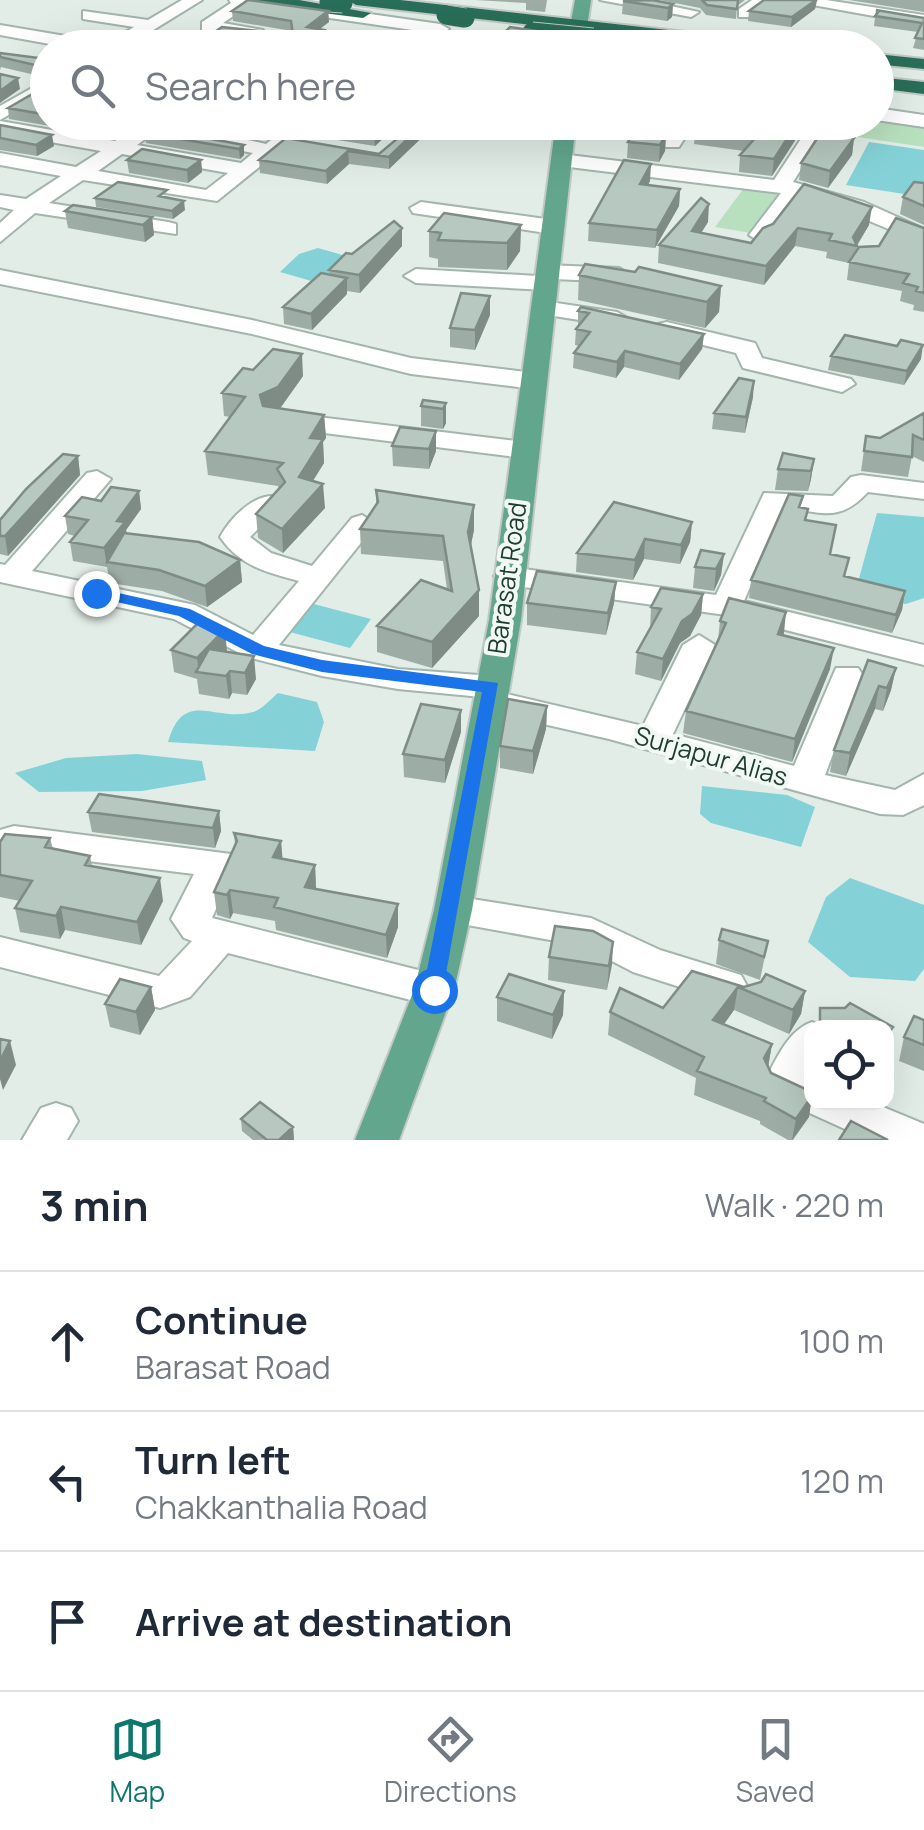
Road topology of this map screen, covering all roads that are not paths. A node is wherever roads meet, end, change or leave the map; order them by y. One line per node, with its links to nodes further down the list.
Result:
1 (194, 0): 20 (street)
2 (237, 0): 9 (street)
3 (259, 0): 12 (highway)
4 (282, 0): 12 (highway)
5 (583, 0): 19 (main road)
6 (608, 0): 13 (street)
7 (763, 0): 14 (street)
8 (890, 0): 15 (street)
9 (245, 1): 12 (street); 23 (street)
10 (365, 1): 12 (highway); 17 (highway)
11 (802, 1): 15 (street)
12 (334, 4): 17 (highway); 24 (street)
13 (691, 12)
14 (746, 13)
15 (875, 14): 18 (street)
16 (89, 15): 20 (street)
17 (451, 20): 19 (highway); 25 (street); 26 (highway); 27 (highway, bridge)
18 (924, 20)
19 (580, 22): 28 (main road); 29 (highway)
20 (150, 25): 22 (street)
21 (0, 30): 30 (street)
22 (141, 30)
23 (250, 30)
24 (298, 30)
25 (438, 30)
26 (518, 30)
27 (539, 30)
28 (583, 30)
29 (643, 30)
30 (30, 35)
31 (894, 63): 32 (highway)
32 (924, 67)
33 (894, 75): 35 (highway)
34 (16, 79): 36 (street)
35 (924, 79)
36 (30, 81)
37 (894, 84): 38 (highway)
38 (924, 88)
39 (30, 93): 40 (street)
40 (5, 106): 41 (street)
41 (30, 108)
42 (894, 117): 43 (street)
43 (924, 121)
44 (0, 126): 45 (street)
45 (30, 132)
46 (72, 140): 53 (street)
47 (132, 140): 53 (street)
48 (289, 140): 56 (street)
49 (564, 140): 55 (main road, Barasat Road)
50 (674, 140): 52 (street)
51 (813, 140): 59 (street)
52 (672, 143)
53 (118, 149): 56 (street); 57 (street)
54 (0, 159): 57 (street)
55 (561, 160): 58 (street); 65 (main road, Barasat Road)
56 (246, 170): 57 (street)
57 (80, 174): 62 (street)
58 (701, 177): 59 (street); 61 (street)
59 (788, 188): 64 (street); 68 (street)
60 (0, 201): 62 (street)
61 (686, 201)
62 (30, 206): 66 (street); 67 (street)
63 (420, 208): 65 (street)
64 (886, 222): 69 (street); 70 (street)
65 (553, 227): 74 (main road, Barasat Road)
66 (168, 229)
67 (0, 235)
68 (760, 235)
69 (924, 237)
70 (872, 246)
71 (416, 276): 74 (street)
72 (638, 276): 74 (street)
73 (0, 277): 75 (street)
74 (545, 288): 75 (main road, Barasat Road); 76 (street)
75 (534, 381): 78 (main road, Barasat Road)
76 (842, 384)
77 (277, 421): 78 (street)
78 (524, 450): 84 (main road, Barasat Road)
79 (96, 479): 83 (street)
80 (924, 491): 86 (street)
81 (270, 502): 85 (street)
82 (362, 524): 85 (street)
83 (7, 573): 88 (street, Surjapur Alias)
84 (509, 576): 86 (street); 91 (main road, Barasat Road)
85 (321, 577): 88 (street)
86 (726, 606): 89 (street)
87 (699, 645): 92 (street)
88 (258, 650): 91 (street, Surjapur Alias)
89 (924, 655)
90 (847, 675): 93 (street)
91 (491, 694): 92 (street, Surjapur Alias); 96 (main road, Barasat Road)
92 (654, 739): 93 (street, Surjapur Alias)
93 (805, 782): 94 (street, Surjapur Alias)
94 (924, 786)
95 (0, 843): 97 (street)
96 (452, 910): 99 (main road, Barasat Road); 100 (street)
97 (220, 936): 98 (street); 99 (street)
98 (0, 952)
99 (434, 990): 104 (main road, Barasat Road)
100 (742, 991)
101 (804, 1052): 102 (street)
102 (804, 1094)
103 (843, 1110): 105 (street)
104 (377, 1140)
105 (916, 1140)

